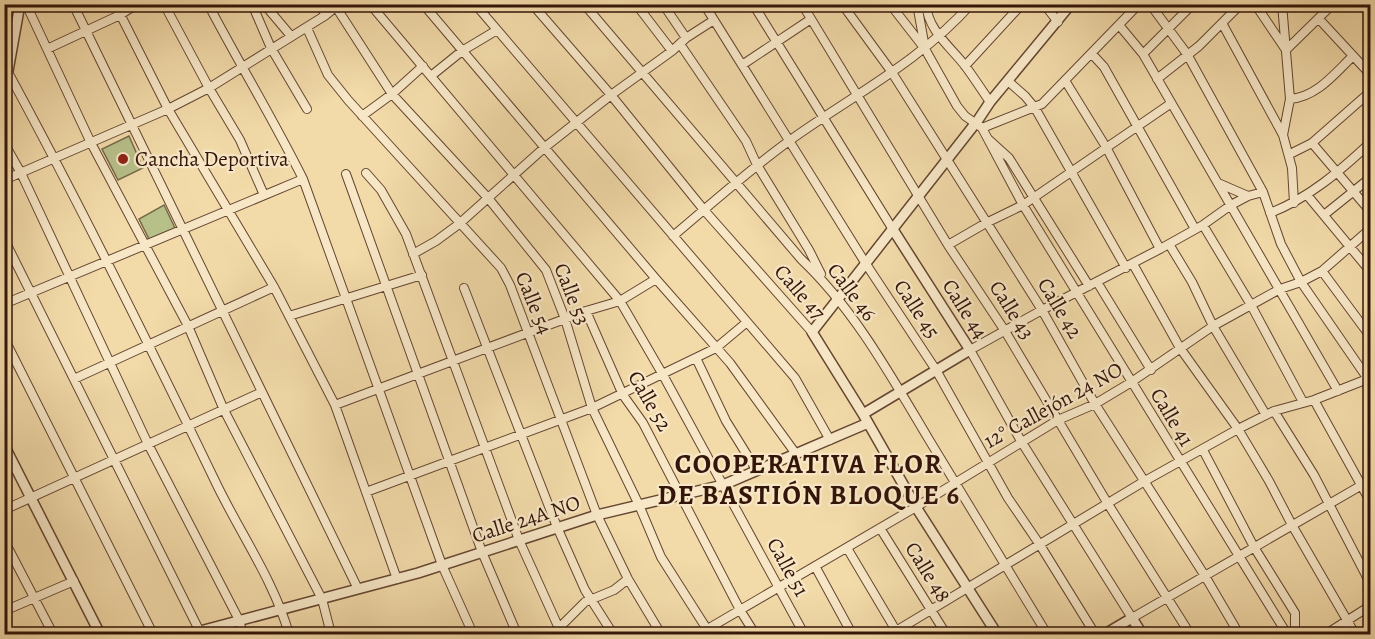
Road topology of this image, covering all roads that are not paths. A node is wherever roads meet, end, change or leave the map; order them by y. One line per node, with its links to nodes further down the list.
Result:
1 (20, 4): 67 (street)
2 (26, 4): 54 (street)
3 (73, 4): 48 (street)
4 (115, 4): 37 (street)
5 (137, 4): 37 (street)
6 (164, 4): 75 (street)
7 (208, 4): 66 (street)
8 (252, 4): 53 (street)
9 (264, 4): 49 (street)
10 (319, 4): 38 (street)
11 (370, 4): 64 (street, Calle 51)
12 (423, 4): 57 (street)
13 (475, 4): 46 (street)
14 (532, 4): 79 (street, Calle 47)
15 (584, 4): 69 (street, Calle 46)
16 (636, 4): 58 (street)
17 (663, 4): 51 (street)
18 (704, 4): 41 (street, Calle 45)
19 (753, 4): 52 (street, Calle 44)
20 (802, 4): 39 (street, Calle 43)
21 (842, 4): 68 (street, Calle 42)
22 (890, 4): 55 (street)
23 (917, 4): 55 (street)
24 (926, 4): 50 (street)
25 (971, 4): 50 (street)
26 (1022, 4): 65 (street)
27 (1044, 4): 42 (street)
28 (1071, 4): 42 (street)
29 (1138, 4): 44 (street)
30 (1150, 4): 47 (street)
31 (1193, 4): 47 (street)
32 (1241, 4): 43 (street)
33 (1255, 4): 56 (street)
34 (1282, 4): 56 (street)
35 (1333, 4): 40 (street)
36 (337, 6): 38 (street); 77 (street, Calle 53)
37 (120, 15): 48 (street); 84 (street)
38 (327, 15): 45 (street)
39 (811, 19): 52 (street); 78 (street, Calle 43)
40 (1319, 19): 56 (street); 62 (street)
41 (714, 20): 51 (street); 63 (street, Calle 45)
42 (1058, 22): 73 (street)
43 (1222, 23): 61 (street); 92 (street)
44 (1119, 25): 59 (street); 60 (street)
45 (307, 28): 49 (street); 86 (street, Calle 54)
46 (497, 30): 57 (street); 88 (street)
47 (1168, 30): 60 (street); 61 (street)
48 (86, 31): 54 (street); 89 (street)
49 (291, 36): 53 (street)
50 (940, 37): 55 (street); 65 (street)
51 (683, 41): 58 (street); 104 (street)
52 (776, 42): 63 (street); 87 (street, Calle 44)
53 (272, 48): 66 (street); 85 (street)
54 (47, 49): 96 (street)
55 (925, 49): 68 (street); 90 (street, Calle 41)
56 (1287, 50): 80 (street)
57 (462, 51): 71 (street); 100 (street)
58 (672, 51): 69 (street)
59 (1092, 54): 74 (street); 91 (street)
60 (1143, 54): 72 (street)
61 (1187, 54): 72 (street); 116 (street)
62 (1353, 56): 70 (street); 80 (street)
63 (742, 65): 94 (street, Calle 45)
64 (423, 66): 71 (street, Calle 51); 77 (street)
65 (965, 66): 81 (street)
66 (242, 69): 75 (street); 112 (street)
67 (6, 70): 102 (street)
68 (891, 71): 78 (street); 103 (street, Calle 42)
69 (643, 72): 79 (street); 114 (street, Calle 46)
70 (1371, 74)
71 (431, 76): 110 (street, Calle 51)
72 (1157, 79): 82 (street)
73 (1008, 81): 81 (street); 83 (street)
74 (1066, 82): 83 (street); 99 (street)
75 (209, 88): 84 (street); 118 (street)
76 (1371, 92): 97 (street)
77 (392, 94): 86 (street); 123 (street, Calle 53)
78 (856, 94): 87 (street); 119 (street, Calle 43)
79 (611, 95): 88 (street); 128 (street, Calle 47)
80 (1290, 99): 92 (street)
81 (990, 102): 90 (street)
82 (1170, 104): 91 (street); 115 (street)
83 (1035, 108): 90 (street); 105 (street)
84 (168, 109): 89 (street); 127 (street)
85 (307, 110)
86 (362, 116): 133 (street, Calle 54)
87 (823, 117): 94 (street); 135 (street, Calle 44)
88 (577, 123): 100 (street); 138 (street)
89 (132, 125): 96 (street); 136 (street)
90 (978, 126): 93 (street, Calle 41); 103 (street)
91 (1137, 126): 99 (street); 134 (street)
92 (1283, 135): 101 (street)
93 (987, 139): 121 (street); 125 (street, Calle 41)
94 (789, 141): 104 (street); 147 (street, Calle 45)
95 (4, 143): 107 (street)
96 (92, 143): 102 (street); 141 (street)
97 (1312, 143): 101 (street); 106 (street)
98 (1371, 143): 106 (street)
99 (1106, 147): 105 (street); 144 (street)
100 (544, 148): 110 (street); 153 (street)
101 (1290, 154): 124 (street)
102 (56, 158): 107 (street); 146 (street)
103 (946, 160): 119 (street); 132 (street, Calle 42)
104 (757, 165): 114 (street); 154 (street)
105 (1071, 172): 121 (street); 148 (street)
106 (1339, 172): 117 (street); 120 (street)
107 (21, 173): 113 (street); 152 (street)
108 (366, 173): 145 (street)
109 (346, 174): 158 (street)
110 (515, 174): 123 (street); 165 (street, Calle 51)
111 (1371, 178): 117 (street)
112 (303, 179): 118 (street); 163 (street)
113 (4, 180)
114 (737, 182): 128 (street); 154 (street, Calle 46)
115 (1217, 183): 122 (street); 126 (street)
116 (1263, 192): 122 (street); 130 (street)
117 (1353, 192): 129 (street); 131 (street)
118 (264, 195): 127 (street)
119 (918, 195): 135 (street); 142 (street, Calle 43)
120 (1307, 195): 124 (street); 131 (street)
121 (1034, 196): 125 (street); 156 (street)
122 (1248, 196): 126 (street)
123 (488, 198): 133 (street); 172 (street, Calle 53)
124 (1294, 203): 130 (street)
125 (1023, 205): 132 (street); 162 (street, Calle 41)
126 (1231, 205): 134 (street); 160 (street)
127 (228, 210): 136 (street); 157 (street)
128 (704, 210): 138 (street); 177 (street, Calle 47)
129 (1371, 210)
130 (1270, 213): 155 (street)
131 (1324, 215): 143 (street)
132 (986, 223): 142 (street); 168 (street, Calle 42)
133 (459, 224): 145 (street); 178 (street, Calle 54)
134 (1199, 227): 140 (street); 167 (street)
135 (892, 228): 147 (street); 185 (street, Calle 44)
136 (183, 229): 141 (street); 169 (street)
137 (1371, 229): 143 (street, 12° Callejón 24 NO)
138 (673, 236): 173 (street)
139 (4, 239): 161 (street)
140 (1169, 244): 144 (street); 175 (street)
141 (146, 245): 146 (street); 174 (street)
142 (948, 245): 176 (street, Calle 43)
143 (1350, 246): 149 (street, 12° Callejón 24 NO); 150 (street)
144 (1160, 249): 148 (street)
145 (413, 254): 151 (street)
146 (107, 261): 152 (street); 181 (street)
147 (866, 264): 164 (street); 189 (street, Calle 45)
148 (1129, 266): 156 (street); 184 (street)
149 (1322, 271): 155 (street, 12° Callejón 24 NO); 179 (street)
150 (1371, 272)
151 (422, 275): 158 (street); 187 (street)
152 (70, 277): 161 (street); 188 (street)
153 (656, 279): 165 (street); 183 (street)
154 (824, 281): 164 (street, Calle 46)
155 (1301, 282): 160 (street, 12° Callejón 24 NO); 194 (street)
156 (1093, 284): 162 (street); 190 (street)
157 (274, 287): 169 (street); 171 (street)
158 (386, 288): 163 (street); 191 (street)
159 (464, 288): 182 (street)
160 (1280, 289): 167 (street, 12° Callejón 24 NO); 198 (street)
161 (32, 293): 166 (street); 193 (street)
162 (1076, 293): 168 (street); 195 (street, Calle 41)
163 (346, 298): 171 (street); 196 (street)
164 (839, 299): 177 (street); 197 (street, Calle 46)
165 (620, 301): 170 (street); 192 (street, Calle 51)
166 (4, 304)
167 (1251, 305): 175 (street, 12° Callejón 24 NO); 202 (street)
168 (1042, 310): 176 (street); 203 (street, Calle 42)
169 (223, 311): 174 (street); 199 (street)
170 (586, 311): 172 (street); 200 (street, Calle 52)
171 (289, 316): 204 (street)
172 (565, 319): 178 (street); 205 (street, Calle 53)
173 (747, 322): 183 (street); 214 (street)
174 (189, 326): 181 (street); 206 (street)
175 (1213, 326): 184 (street, 12° Callejón 24 NO); 207 (street)
176 (1005, 330): 185 (street); 210 (street, Calle 43)
177 (812, 332): 208 (street, Calle 47)
178 (528, 333): 182 (street); 209 (street, Calle 54)
179 (1371, 336)
180 (4, 338): 227 (street)
181 (148, 345): 188 (street); 211 (street)
182 (488, 348): 187 (street); 213 (street)
183 (716, 348): 186 (street); 220 (street)
184 (1180, 348): 190 (street, 12° Callejón 24 NO); 212 (street)
185 (970, 350): 189 (street, Calle 24A NO); 215 (street, Calle 44)
186 (696, 358): 192 (street); 225 (street)
187 (453, 361): 191 (street); 218 (street)
188 (110, 363): 193 (street); 216 (street)
189 (936, 370): 197 (street, Calle 24A NO); 223 (street, Calle 45)
190 (1151, 370): 195 (street, 12° Callejón 24 NO)
191 (418, 374): 196 (street); 222 (street)
192 (663, 375): 200 (street); 230 (street, Calle 51)
193 (74, 379): 221 (street)
194 (1370, 380): 198 (street)
195 (1131, 383): 203 (street, 12° Callejón 24 NO); 224 (street, Calle 41)
196 (378, 389): 204 (street); 226 (street)
197 (900, 391): 208 (street, Calle 24A NO); 228 (street, Calle 46)
198 (1338, 391): 201 (street)
199 (262, 393): 206 (street); 262 (street)
200 (623, 395): 205 (street); 233 (street, Calle 52)
201 (1314, 400): 202 (street); 231 (street)
202 (1303, 402): 207 (street)
203 (1095, 404): 210 (street, 12° Callejón 24 NO); 229 (street, Calle 42)
204 (335, 405): 232 (street)
205 (592, 408): 209 (street); 238 (street, Calle 53)
206 (224, 410): 211 (street); 266 (street)
207 (1270, 413): 212 (street); 237 (street)
208 (866, 418): 214 (street, Calle 24A NO); 239 (street, Calle 47)
209 (561, 420): 213 (street); 241 (street, Calle 54)
210 (1058, 420): 215 (street, 12° Callejón 24 NO); 236 (street, Calle 43)
211 (189, 426): 216 (street); 270 (street)
212 (1238, 429): 219 (street); 243 (street)
213 (521, 435): 218 (street); 244 (street)
214 (830, 440): 220 (street, Calle 24A NO)
215 (1021, 441): 223 (street, 12° Callejón 24 NO); 242 (street, Calle 44)
216 (148, 444): 221 (street); 274 (street)
217 (4, 445): 234 (street)
218 (485, 448): 222 (street); 247 (street)
219 (1203, 450): 224 (street); 249 (street)
220 (796, 454): 225 (street, Calle 24A NO)
221 (115, 459): 227 (street); 279 (street)
222 (449, 461): 226 (street); 251 (street)
223 (988, 462): 228 (street, 12° Callejón 24 NO); 248 (street, Calle 45)
224 (1179, 463): 229 (street); 252 (street, Calle 41)
225 (757, 471): 230 (street, Calle 24A NO)
226 (409, 476): 232 (street); 253 (street)
227 (75, 478): 234 (street); 283 (street)
228 (955, 483): 239 (street, 12° Callejón 24 NO); 255 (street, Calle 46)
229 (1143, 483): 236 (street); 256 (street, Calle 42)
230 (723, 485): 233 (street, Calle 24A NO); 261 (street, Calle 51)
231 (1362, 485): 235 (street); 237 (street)
232 (366, 492): 257 (street)
233 (681, 495): 238 (street, Calle 24A NO); 271 (street, Calle 52)
234 (33, 498): 240 (street); 259 (street)
235 (1371, 501)
236 (1108, 504): 242 (street); 265 (street, Calle 43)
237 (1329, 505): 243 (street); 260 (street)
238 (639, 506): 241 (street, Calle 24A NO); 278 (street, Calle 53)
239 (916, 507): 245 (street, 12° Callejón 24 NO); 263 (street, Calle 47)
240 (4, 510)
241 (597, 515): 244 (street, Calle 24A NO); 258 (street, Calle 54)
242 (1074, 525): 248 (street); 273 (street, Calle 44)
243 (1292, 525): 249 (street); 275 (street)
244 (557, 527): 247 (street, Calle 24A NO); 267 (street)
245 (880, 528): 250 (street, 12° Callejón 24 NO); 272 (street, Calle 48)
246 (4, 540): 264 (street)
247 (519, 540): 251 (street, Calle 24A NO); 277 (street)
248 (1040, 545): 255 (street); 301 (street, Calle 45)
249 (1254, 547): 252 (street); 307 (street)
250 (847, 548): 254 (street, 12° Callejón 24 NO); 297 (street)
251 (482, 552): 253 (street, Calle 24A NO); 289 (street)
252 (1239, 556): 256 (street); 306 (street, Calle 41)
253 (441, 565): 257 (street, Calle 24A NO); 288 (street)
254 (814, 566): 261 (street, 12° Callejón 24 NO); 296 (street)
255 (1006, 566): 263 (street); 300 (street, Calle 46)
256 (1204, 576): 265 (street); 305 (street, Calle 42)
257 (397, 579): 262 (street, Calle 24A NO)
258 (628, 579): 267 (street); 292 (street, Calle 54)
259 (74, 581): 264 (street); 282 (street)
260 (1371, 583)
261 (778, 588): 271 (street, 12° Callejón 24 NO); 295 (street, Calle 51)
262 (358, 589): 266 (street, Calle 24A NO)
263 (968, 589): 272 (street); 299 (street, Calle 47)
264 (34, 598): 269 (street); 281 (street)
265 (1167, 598): 273 (street); 304 (street, Calle 43)
266 (322, 599): 270 (street, Calle 24A NO); 287 (street)
267 (591, 600): 277 (street); 291 (street)
268 (1371, 606): 275 (street)
269 (4, 610)
270 (282, 610): 274 (street, Calle 24A NO); 286 (street)
271 (740, 610): 278 (street, 12° Callejón 24 NO); 294 (street, Calle 52)
272 (932, 611): 297 (street); 298 (street, Calle 48)
273 (1132, 618): 302 (street); 303 (street, Calle 44)
274 (239, 620): 279 (street, Calle 24A NO); 285 (street)
275 (1346, 622): 308 (street); 309 (street)
276 (4, 628): 280 (street)
277 (561, 631): 290 (street)
278 (709, 632): 293 (street, 12° Callejón 24 NO)
279 (201, 633): 284 (street, Calle 24A NO)
280 (8, 634)
281 (53, 634)
282 (100, 634)
283 (153, 634)
284 (189, 634)
285 (243, 634)
286 (289, 634)
287 (331, 634)
288 (473, 634)
289 (517, 634)
290 (553, 634)
291 (613, 634)
292 (661, 634)
293 (699, 634)
294 (755, 634)
295 (804, 634)
296 (852, 634)
297 (895, 634)
298 (946, 634)
299 (997, 634)
300 (1047, 634)
301 (1095, 634)
302 (1106, 634)
303 (1142, 634)
304 (1190, 634)
305 (1239, 634)
306 (1287, 634)
307 (1295, 634)
308 (1326, 634)
309 (1355, 634)

